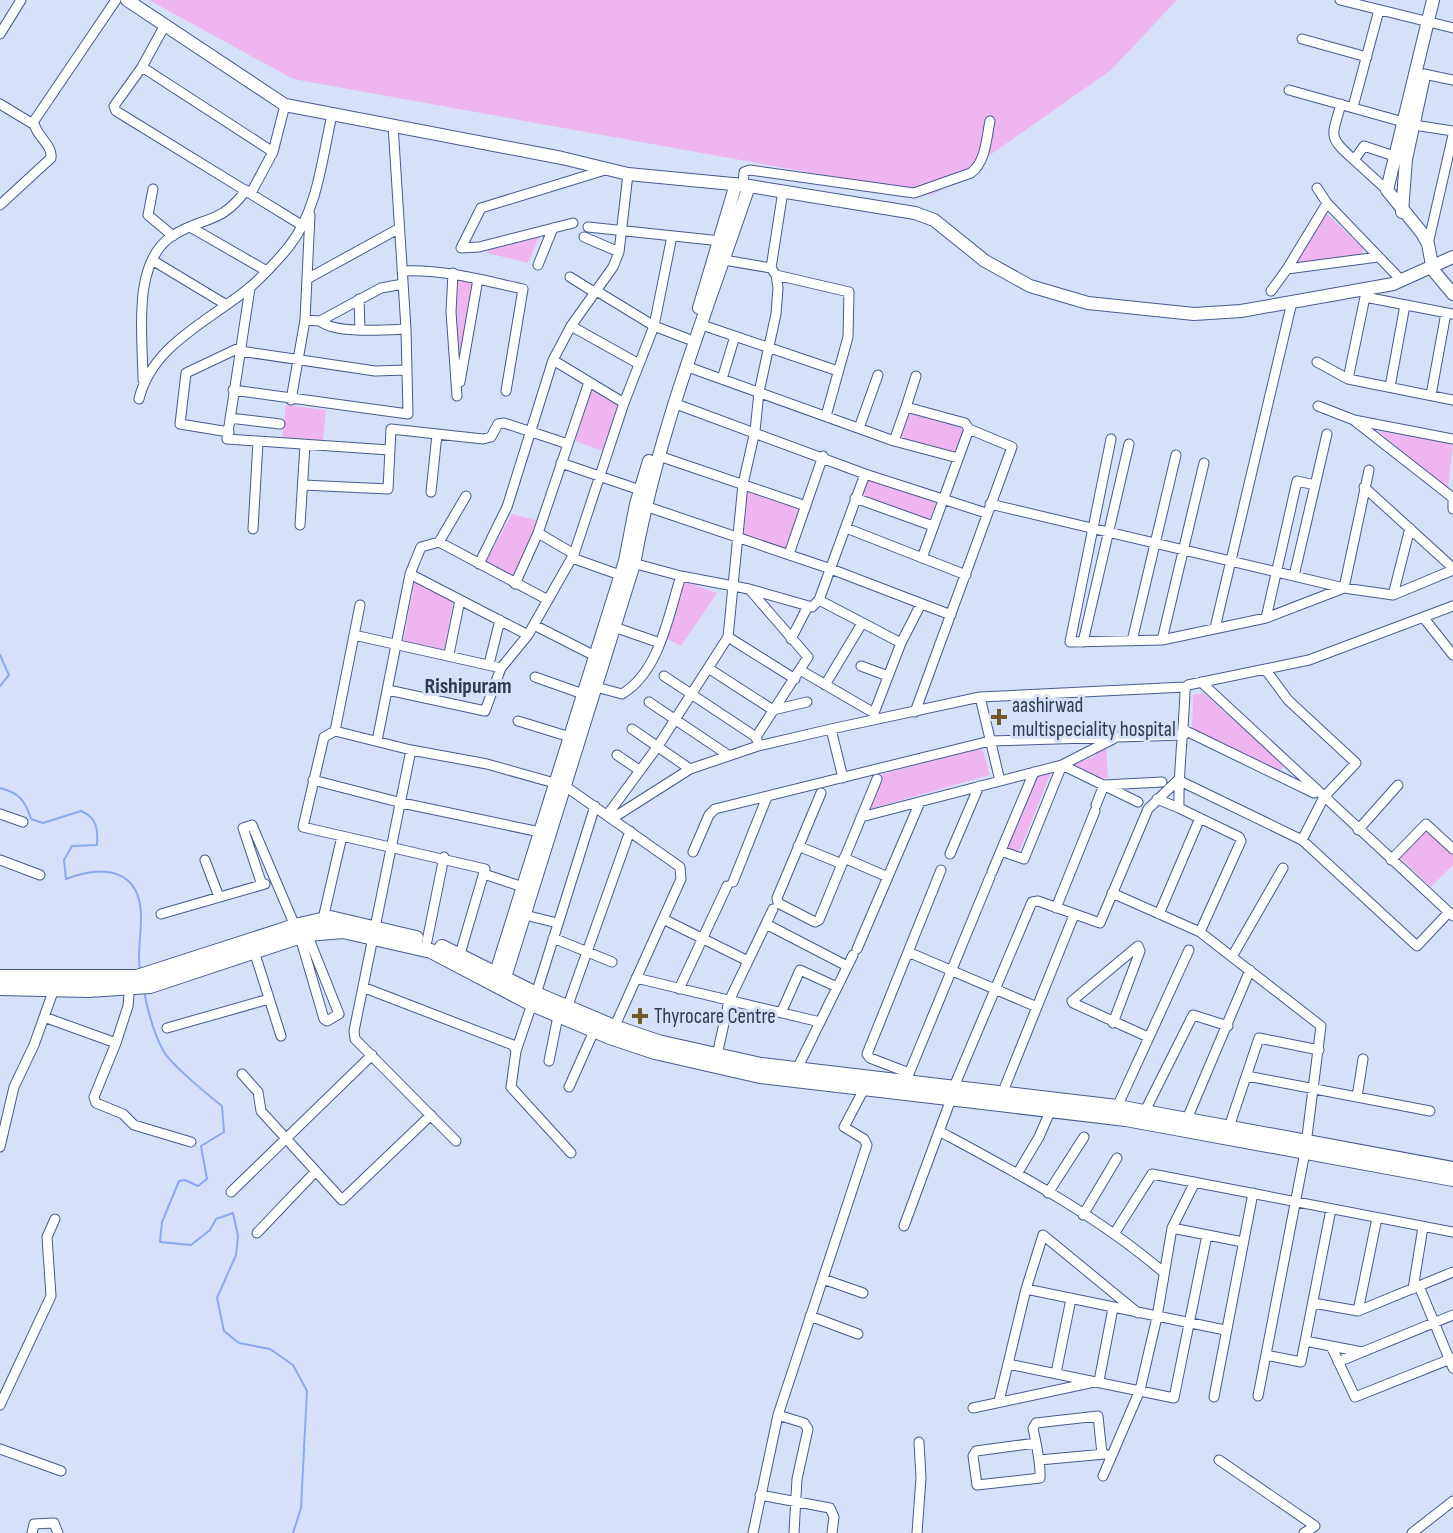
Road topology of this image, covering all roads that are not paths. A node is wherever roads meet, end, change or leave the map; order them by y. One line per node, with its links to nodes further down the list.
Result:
1 (21, 0): 11 (street)
2 (116, 0): 24 (street)
3 (127, 0): 9 (street)
4 (1340, 0): 7 (street)
5 (1433, 0): 8 (street)
6 (1441, 0): 8 (street)
7 (1379, 10): 8 (street); 13 (street)
8 (1433, 24): 10 (street); 15 (street); 25 (street)
9 (165, 25): 14 (street); 20 (street)
10 (1453, 28)
11 (0, 34)
12 (1302, 39): 13 (street)
13 (1367, 57): 21 (street)
14 (142, 67): 28 (street); 38 (street)
15 (1424, 74): 16 (street); 25 (street)
16 (1453, 80)
17 (1288, 90): 19 (street)
18 (0, 104): 24 (street)
19 (1341, 104): 21 (street); 30 (street)
20 (285, 105): 22 (street); 28 (street)
21 (1353, 107): 25 (street)
22 (332, 115): 26 (street); 41 (street)
23 (990, 121): 33 (street)
24 (33, 124): 40 (street)
25 (1410, 124): 27 (street); 29 (street)
26 (393, 125): 31 (street); 48 (street)
27 (1453, 133): 54 (street)
28 (273, 152): 38 (street)
29 (1401, 158): 30 (street); 36 (street); 42 (street)
30 (1354, 160): 36 (street)
31 (605, 170): 32 (street); 47 (street)
32 (628, 174): 33 (street); 49 (street)
33 (743, 185): 37 (street); 53 (street); 59 (street)
34 (1317, 188): 39 (street)
35 (153, 189): 50 (street)
36 (1387, 190): 42 (street)
37 (783, 191): 65 (street); 78 (street)
38 (248, 192): 44 (street); 46 (street)
39 (1327, 203): 56 (street); 62 (street)
40 (0, 205)
41 (311, 207): 44 (street); 68 (street)
42 (1402, 212): 54 (street)
43 (573, 223): 47 (street)
44 (303, 226): 63 (street)
45 (588, 227): 49 (street)
46 (192, 228): 50 (street); 63 (street)
47 (554, 228): 60 (street)
48 (398, 229): 64 (street); 68 (street)
49 (622, 232): 51 (street); 55 (street)
50 (172, 236): 58 (street)
51 (672, 236): 53 (street); 86 (street)
52 (584, 237): 55 (street)
53 (721, 241): 90 (street)
54 (1428, 244): 61 (street)
55 (619, 252): 73 (street)
56 (1378, 256): 62 (street); 70 (street)
57 (1453, 257): 61 (street)
58 (152, 260): 79 (street); 104 (street)
59 (724, 260): 65 (street); 84 (street)
60 (538, 265)
61 (1431, 266): 70 (street); 76 (street)
62 (1287, 269): 74 (street)
63 (265, 270): 72 (street)
64 (402, 271): 66 (street); 71 (street)
65 (774, 272): 91 (street); 99 (street)
66 (453, 273): 69 (street); 69 (street)
67 (570, 277): 73 (street)
68 (308, 279): 82 (street)
69 (478, 279): 108 (street)
70 (1402, 281): 75 (street)
71 (403, 284): 77 (street); 87 (street)
72 (250, 288): 79 (street); 92 (street)
73 (595, 291): 85 (street); 86 (street)
74 (1271, 291)
75 (1366, 293): 78 (street); 80 (street); 103 (street)
76 (1453, 294)
77 (359, 299): 83 (street); 88 (street)
78 (1292, 302): 178 (street)
79 (225, 304): 104 (street)
80 (1405, 305): 81 (street); 106 (street)
81 (1449, 313): 110 (street)
82 (305, 320): 83 (street); 93 (street)
83 (320, 321): 88 (street)
84 (702, 325): 89 (street); 97 (street)
85 (571, 326): 94 (street); 96 (street)
86 (654, 326): 90 (street); 96 (street)
87 (406, 329): 88 (street); 98 (street)
88 (360, 330)
89 (735, 336): 91 (street); 102 (street)
90 (688, 339): 152 (street)
91 (768, 347): 99 (street); 109 (street)
92 (241, 349): 93 (street); 107 (street); 127 (street)
93 (298, 360): 98 (street); 112 (street)
94 (554, 360): 105 (street); 128 (street)
95 (1317, 362): 103 (street)
96 (639, 364): 114 (street)
97 (688, 367): 102 (street); 115 (street)
98 (407, 370): 118 (street)
99 (838, 371): 119 (street)
100 (878, 375): 123 (street)
101 (916, 376): 117 (street)
102 (722, 379): 109 (street)
103 (1348, 379): 106 (street)
104 (143, 381): 111 (street)
105 (589, 382): 114 (street); 135 (street)
106 (1390, 387): 110 (street)
107 (233, 390): 112 (street); 120 (street)
108 (506, 391)
109 (759, 392): 119 (street); 126 (street)
110 (1431, 395): 113 (street)
111 (139, 399)
112 (291, 400): 118 (street)
113 (1453, 400)
114 (624, 403): 147 (street)
115 (676, 404): 126 (street); 140 (street)
116 (1317, 406): 121 (street)
117 (906, 407): 124 (street); 133 (street)
118 (408, 414): 125 (street)
119 (826, 416): 123 (street)
120 (230, 418): 122 (street); 127 (street)
121 (1354, 420): 132 (street); 157 (street)
122 (280, 424)
123 (859, 428): 133 (street)
124 (969, 429): 142 (street); 160 (street)
125 (406, 431): 129 (street); 138 (street)
126 (755, 431): 141 (street); 148 (street)
127 (229, 432): 134 (street)
128 (530, 432): 129 (street); 135 (street); 179 (street)
129 (437, 434): 153 (street)
130 (1327, 434): 150 (street)
131 (1111, 439): 165 (street)
132 (1453, 440)
133 (894, 441): 142 (street)
134 (258, 442): 137 (street); 167 (street)
135 (568, 444): 143 (street)
136 (1129, 444): 169 (street)
137 (305, 445): 138 (street); 149 (street)
138 (389, 450): 149 (street)
139 (1176, 455): 172 (street)
140 (659, 456): 148 (street); 158 (street)
141 (823, 456): 146 (street); 159 (street)
142 (958, 458): 156 (street)
143 (561, 463): 147 (street); 168 (street)
144 (1204, 463): 173 (street)
145 (1369, 470): 151 (street)
146 (865, 474): 155 (street); 156 (street)
147 (599, 476): 152 (street); 175 (street)
148 (743, 484): 159 (street); 170 (street)
149 (303, 485): 162 (street)
150 (1315, 485): 182 (street); 187 (street)
151 (1364, 487): 166 (street); 190 (street)
152 (639, 490): 158 (street)
153 (431, 492)
154 (466, 496): 171 (street)
155 (855, 498): 163 (street); 164 (street)
156 (942, 499): 160 (street); 163 (street)
157 (1453, 500): 161 (street)
158 (640, 505): 170 (street); 177 (street)
159 (806, 506): 174 (street)
160 (988, 509): 165 (street); 185 (street)
161 (1453, 509)
162 (300, 525)
163 (933, 526): 176 (street)
164 (846, 528): 176 (street); 180 (street)
165 (1093, 528): 169 (street); 214 (street)
166 (1410, 528): 181 (street); 192 (street)
167 (253, 529)
168 (538, 533): 175 (street); 188 (street)
169 (1110, 533): 172 (street); 214 (street)
170 (737, 536): 174 (street); 189 (street)
171 (439, 542): 179 (street); 183 (street)
172 (1155, 544): 173 (street); 213 (street)
173 (1184, 550): 178 (street); 212 (street)
174 (789, 554): 180 (street)
175 (573, 556): 184 (street); 194 (street)
176 (922, 558): 185 (street)
177 (629, 562): 184 (street); 186 (street); 206 (street)
178 (1231, 562): 182 (street); 207 (street)
179 (480, 564): 188 (street)
180 (831, 569): 195 (street); 197 (street)
181 (1453, 569): 192 (street)
182 (1277, 572): 187 (street); 202 (street)
183 (410, 574): 193 (street); 217 (street)
184 (620, 575): 220 (street)
185 (966, 575): 200 (street)
186 (681, 576): 189 (street); 215 (street)
187 (1294, 576): 190 (street)
188 (515, 584): 194 (street)
189 (732, 587): 191 (street); 210 (street)
190 (1344, 588): 192 (street); 202 (street)
191 (749, 589): 198 (street); 211 (street)
192 (1393, 595)
193 (460, 600): 203 (street); 218 (street)
194 (548, 600): 204 (street)
195 (819, 600): 198 (street); 205 (street)
196 (360, 604): 208 (street)
197 (921, 604): 200 (street); 216 (street)
198 (808, 606): 211 (street)
199 (1453, 606): 201 (street)
200 (951, 615): 242 (street)
201 (1423, 617): 219 (street); 225 (street)
202 (1266, 618): 207 (street)
203 (500, 620): 209 (street); 221 (street)
204 (534, 625): 209 (street); 220 (street)
205 (861, 625): 216 (street); 231 (street)
206 (614, 627): 215 (street); 232 (street)
207 (1215, 628): 212 (street)
208 (354, 635): 217 (street); 249 (street)
209 (528, 636): 223 (street)
210 (728, 637): 224 (street); 226 (street)
211 (791, 639): 226 (street)
212 (1162, 640): 213 (street)
213 (1132, 641): 214 (street)
214 (1083, 642)
215 (660, 643): 232 (street)
216 (901, 643): 228 (street)
217 (398, 644): 218 (street); 234 (street)
218 (449, 654): 221 (street)
219 (1453, 655)
220 (595, 656): 235 (street)
221 (489, 664): 223 (street)
222 (861, 666): 228 (street)
223 (501, 668): 241 (street)
224 (708, 668): 236 (street); 240 (street)
225 (1265, 669): 230 (street); 276 (street)
226 (798, 674): 231 (street); 240 (street)
227 (664, 676): 236 (street)
228 (888, 676): 244 (street)
229 (535, 677): 235 (street)
230 (1201, 682): 233 (street); 276 (street)
231 (825, 685): 244 (street)
232 (596, 687): 270 (street)
233 (1185, 687): 237 (street); 250 (street)
234 (388, 690): 241 (street); 253 (street)
235 (583, 694): 251 (street)
236 (691, 695): 245 (street); 254 (street)
237 (980, 697): 242 (street); 255 (street)
238 (648, 702): 245 (street)
239 (807, 702): 240 (street)
240 (773, 710): 254 (street)
241 (485, 711): 243 (street)
242 (915, 712): 244 (street)
243 (496, 713)
244 (874, 716): 248 (street)
245 (675, 719): 256 (street); 259 (street)
246 (518, 721): 251 (street)
247 (633, 729): 256 (street)
248 (831, 729): 254 (street); 264 (street)
249 (335, 731): 253 (street); 266 (street)
250 (1184, 732): 252 (street); 267 (street); 276 (street)
251 (570, 737): 270 (street)
252 (1116, 738): 255 (street); 260 (street)
253 (378, 741): 257 (street)
254 (757, 741): 259 (street)
255 (990, 741): 264 (street); 268 (street)
256 (658, 746): 261 (street); 262 (street)
257 (411, 750): 270 (street); 280 (street)
258 (616, 755): 262 (street)
259 (728, 755): 261 (street)
260 (1062, 765): 263 (street); 271 (street); 296 (street)
261 (690, 769): 284 (street)
262 (639, 770): 284 (street)
263 (1034, 772): 268 (street); 296 (street)
264 (843, 777): 275 (street)
265 (877, 779): 285 (street)
266 (313, 780): 280 (street); 291 (street)
267 (1178, 780): 277 (street); 282 (street); 292 (street)
268 (1000, 781): 273 (street)
269 (1162, 782): 271 (street)
270 (560, 784): 281 (street); 290 (street); 319 (street)
271 (1104, 785): 279 (street); 314 (street)
272 (1398, 785): 288 (street)
273 (979, 786): 278 (street); 298 (street)
274 (821, 793): 293 (street)
275 (767, 797): 297 (street); 329 (street)
276 (1324, 797): 288 (street); 292 (street)
277 (1157, 799): 282 (street); 312 (street)
278 (920, 802): 285 (street); 308 (street)
279 (1138, 802)
280 (402, 803): 290 (street); 294 (street)
281 (595, 806): 284 (street); 323 (street)
282 (1179, 808): 286 (street)
283 (0, 814): 287 (street)
284 (611, 816): 289 (street)
285 (861, 817): 303 (street)
286 (1200, 818): 317 (street); 326 (street)
287 (23, 822)
288 (1358, 830): 302 (street)
289 (630, 831): 322 (street); 333 (street)
290 (540, 832): 311 (street)
291 (342, 836): 294 (street); 321 (street)
292 (1302, 840): 318 (street)
293 (798, 846): 303 (street); 303 (street)
294 (393, 847): 299 (street); 327 (street)
295 (1453, 849): 302 (street)
296 (1001, 851): 340 (street)
297 (693, 852)
298 (950, 854)
299 (444, 857): 306 (street); 330 (street)
300 (0, 860): 307 (street)
301 (205, 860): 313 (street)
302 (1391, 860): 318 (street)
303 (843, 861): 308 (street)
304 (1283, 868): 336 (street)
305 (941, 870): 334 (street)
306 (484, 874): 311 (street); 335 (street)
307 (40, 875)
308 (888, 877): 339 (street)
309 (276, 880): 310 (street); 310 (street); 325 (street)
310 (262, 885): 313 (street)
311 (523, 887): 345 (street)
312 (1112, 893): 317 (street); 320 (street)
313 (219, 897): 316 (street)
314 (1056, 908): 320 (street); 352 (street)
315 (774, 909): 324 (street)
316 (161, 914)
317 (1159, 914): 326 (street)
318 (1451, 914)
319 (525, 915): 323 (street); 345 (street)
320 (1074, 915): 356 (street)
321 (323, 919): 325 (main road); 327 (main road)
322 (663, 919): 329 (street); 344 (street)
323 (557, 923): 328 (street)
324 (766, 924): 337 (street); 339 (street)
325 (300, 932): 325 (street); 327 (main road); 332 (main road); 343 (main road)
326 (1200, 932): 336 (street)
327 (374, 933): 330 (main road); 345 (main road); 349 (street)
328 (553, 938): 333 (street); 354 (street)
329 (702, 939): 337 (street); 350 (street)
330 (427, 941): 335 (main road)
331 (1189, 950): 367 (street)
332 (254, 951): 343 (main road); 353 (street)
333 (587, 951): 338 (street); 357 (street)
334 (908, 952): 340 (street); 378 (street)
335 (460, 954): 345 (main road)
336 (1233, 955): 341 (street)
337 (748, 961): 355 (street)
338 (612, 962)
339 (847, 966): 347 (street)
340 (951, 970): 352 (street); 378 (street)
341 (1250, 970): 362 (street); 369 (street)
342 (0, 976): 346 (main road)
343 (162, 977): 346 (main road)
344 (636, 978): 350 (street); 365 (street)
345 (499, 980): 354 (main road)
346 (134, 983): 351 (main road); 368 (street)
347 (837, 987): 358 (street); 360 (street)
348 (0, 988): 351 (main road)
349 (365, 988): 370 (street); 371 (street)
350 (680, 988): 355 (street)
351 (54, 989): 359 (street)
352 (995, 989): 356 (street); 382 (street)
353 (269, 999): 363 (street); 366 (street)
354 (534, 999): 357 (main road); 370 (street)
355 (729, 1001): 358 (street); 372 (street)
356 (1037, 1006): 383 (street)
357 (562, 1012): 364 (main road); 365 (main road); 374 (street)
358 (781, 1012): 360 (street)
359 (44, 1017): 368 (street); 391 (street)
360 (820, 1022): 375 (street)
361 (1113, 1023): 361 (street); 367 (street)
362 (1228, 1026): 388 (street); 390 (street)
363 (167, 1028)
364 (594, 1031): 365 (main road); 379 (street)
365 (612, 1032): 372 (main road); 380 (main road)
366 (281, 1036)
367 (1148, 1037): 386 (street)
368 (116, 1043): 397 (street)
369 (1319, 1050): 377 (street); 381 (street)
370 (516, 1051): 400 (street)
371 (372, 1055): 389 (street); 395 (street)
372 (717, 1055): 375 (main road)
373 (1363, 1059): 384 (street)
374 (549, 1061)
375 (797, 1069): 378 (main road)
376 (242, 1074): 395 (street)
377 (1247, 1076): 381 (street); 392 (street)
378 (907, 1078): 382 (main road)
379 (569, 1087)
380 (864, 1089): 382 (main road); 425 (street)
381 (1313, 1089): 384 (street); 399 (street)
382 (952, 1094): 383 (main road); 385 (main road); 393 (street)
383 (1002, 1094): 385 (main road)
384 (1357, 1097): 387 (street)
385 (1053, 1104): 386 (main road); 399 (main road); 404 (street)
386 (1117, 1107): 388 (main road)
387 (1430, 1111)
388 (1145, 1112): 390 (main road)
389 (431, 1115): 396 (street); 403 (street)
390 (1188, 1119): 392 (main road)
391 (3, 1125): 398 (street)
392 (1229, 1127): 399 (main road)
393 (939, 1131): 404 (street); 415 (street)
394 (1084, 1137): 408 (street)
395 (286, 1139): 403 (street); 407 (street)
396 (456, 1141)
397 (191, 1142)
398 (0, 1147)
399 (1306, 1147): 402 (main road); 405 (main road); 410 (street)
400 (572, 1153)
401 (1117, 1158): 412 (street)
402 (1453, 1169)
403 (316, 1172): 419 (street)
404 (1017, 1174): 408 (street)
405 (1453, 1179)
406 (1195, 1182): 409 (street); 417 (street); 420 (street)
407 (231, 1192)
408 (1048, 1193): 412 (street)
409 (1253, 1194): 410 (street); 422 (street)
410 (1295, 1202): 411 (street); 444 (street)
411 (1331, 1209): 413 (street); 430 (street)
412 (1083, 1215): 420 (street)
413 (1377, 1218): 416 (street); 432 (street)
414 (55, 1219): 454 (street)
415 (904, 1226)
416 (1423, 1227): 418 (street); 426 (street)
417 (1172, 1228): 421 (street); 423 (street)
418 (1453, 1232)
419 (257, 1233)
420 (1114, 1234): 423 (street)
421 (1208, 1235): 422 (street); 438 (street)
422 (1243, 1242): 439 (street)
423 (1163, 1272): 436 (street)
424 (1453, 1272): 426 (street)
425 (823, 1279): 428 (street); 435 (street)
426 (1416, 1288): 432 (street); 437 (street)
427 (1026, 1289): 429 (street); 433 (street); 447 (street)
428 (862, 1293)
429 (1071, 1299): 431 (street); 448 (street)
430 (1313, 1303): 432 (street); 441 (street)
431 (1113, 1308): 433 (street); 449 (street)
432 (1358, 1311)
433 (1138, 1312): 436 (street)
434 (1453, 1314): 437 (street)
435 (810, 1316): 440 (street); 456 (street)
436 (1157, 1317): 438 (street); 450 (street)
437 (1435, 1322): 443 (street); 446 (street)
438 (1189, 1323): 439 (street); 450 (street)
439 (1225, 1330): 452 (street)
440 (858, 1334)
441 (1305, 1341): 442 (street); 444 (street)
442 (1332, 1347): 443 (street); 445 (street)
443 (1363, 1352): 445 (street)
444 (1266, 1355): 451 (street)
445 (1338, 1362): 446 (street)
446 (1452, 1362)
447 (1008, 1364): 448 (street); 453 (street)
448 (1056, 1373): 449 (street)
449 (1099, 1381): 450 (street); 453 (street)
450 (1140, 1390): 460 (street)
451 (1258, 1396)
452 (1214, 1397)
453 (999, 1401): 455 (street)
454 (0, 1405)
455 (973, 1408)
456 (778, 1415): 466 (street); 467 (street)
457 (919, 1442): 474 (street)
458 (1036, 1443): 461 (street); 462 (street); 462 (street)
459 (0, 1449): 464 (street)
460 (1113, 1453): 461 (street); 465 (street)
461 (1102, 1454): 462 (street)
462 (1039, 1460)
463 (1219, 1460): 475 (street)
464 (61, 1471)
465 (1103, 1476)
466 (760, 1495): 467 (street); 471 (street)
467 (796, 1500): 472 (street); 473 (street)
468 (1453, 1501): 476 (street)
469 (32, 1533): 470 (street)
470 (58, 1533)
471 (753, 1533)
472 (794, 1533)
473 (832, 1533)
474 (917, 1533)
475 (1304, 1533)
476 (1412, 1533)

